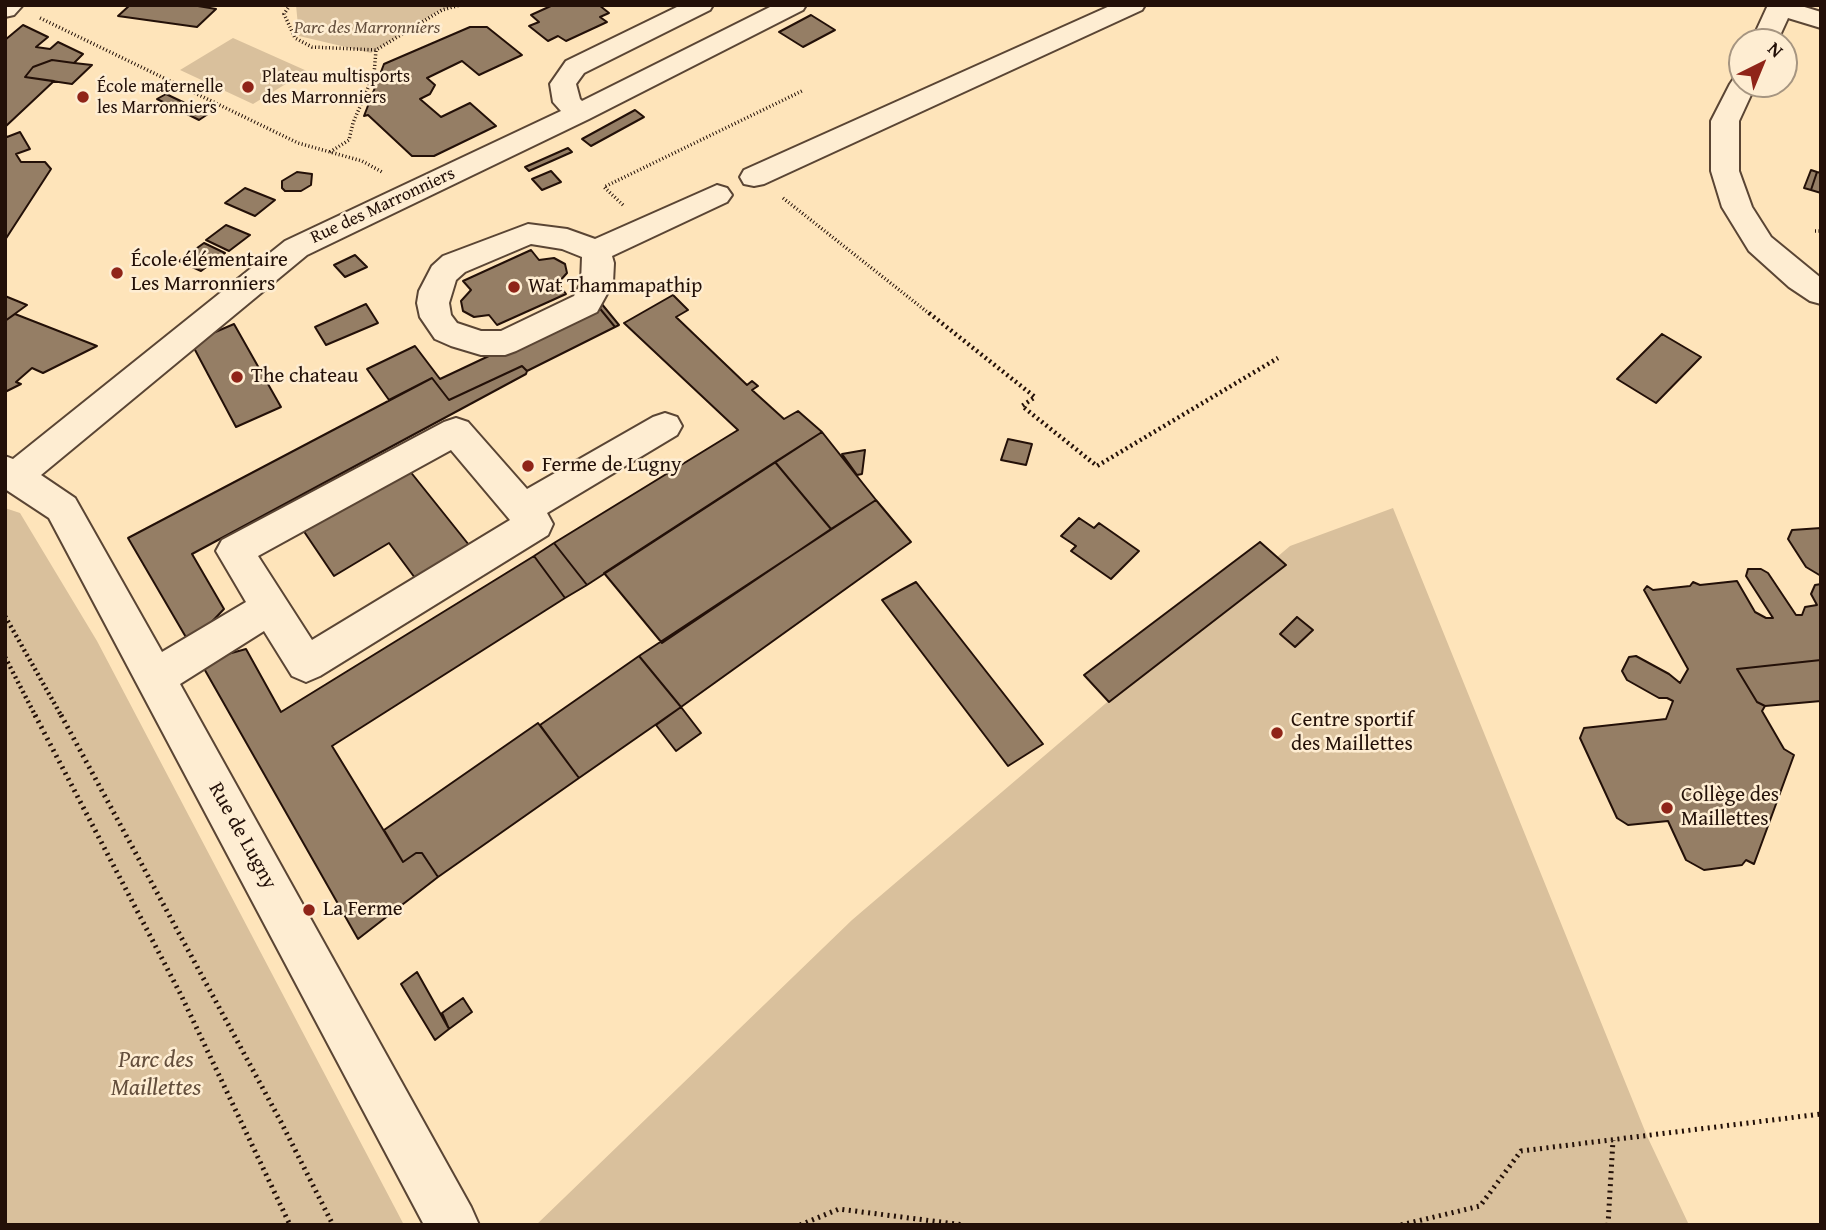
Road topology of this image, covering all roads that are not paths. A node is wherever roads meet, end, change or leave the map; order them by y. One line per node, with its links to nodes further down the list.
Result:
1 (11, 5): 6 (street)
2 (701, 5): 10 (street)
3 (794, 5): 10 (street, Rue des Marronniers)
4 (1133, 5): 11 (street)
5 (1781, 6): 7 (street); 8 (street)
6 (5, 10)
7 (1821, 20)
8 (1771, 28)
9 (1736, 98): 12 (street)
10 (579, 113): 14 (street, Rue des Marronniers)
11 (595, 251): 11 (street)
12 (1821, 293)
13 (665, 426): 15 (street)
14 (11, 472): 17 (street, Rue de Lugny)
15 (523, 509): 16 (street); 16 (street)
16 (270, 608): 17 (street)
17 (155, 678): 18 (street, Rue de Lugny)
18 (453, 1225)

